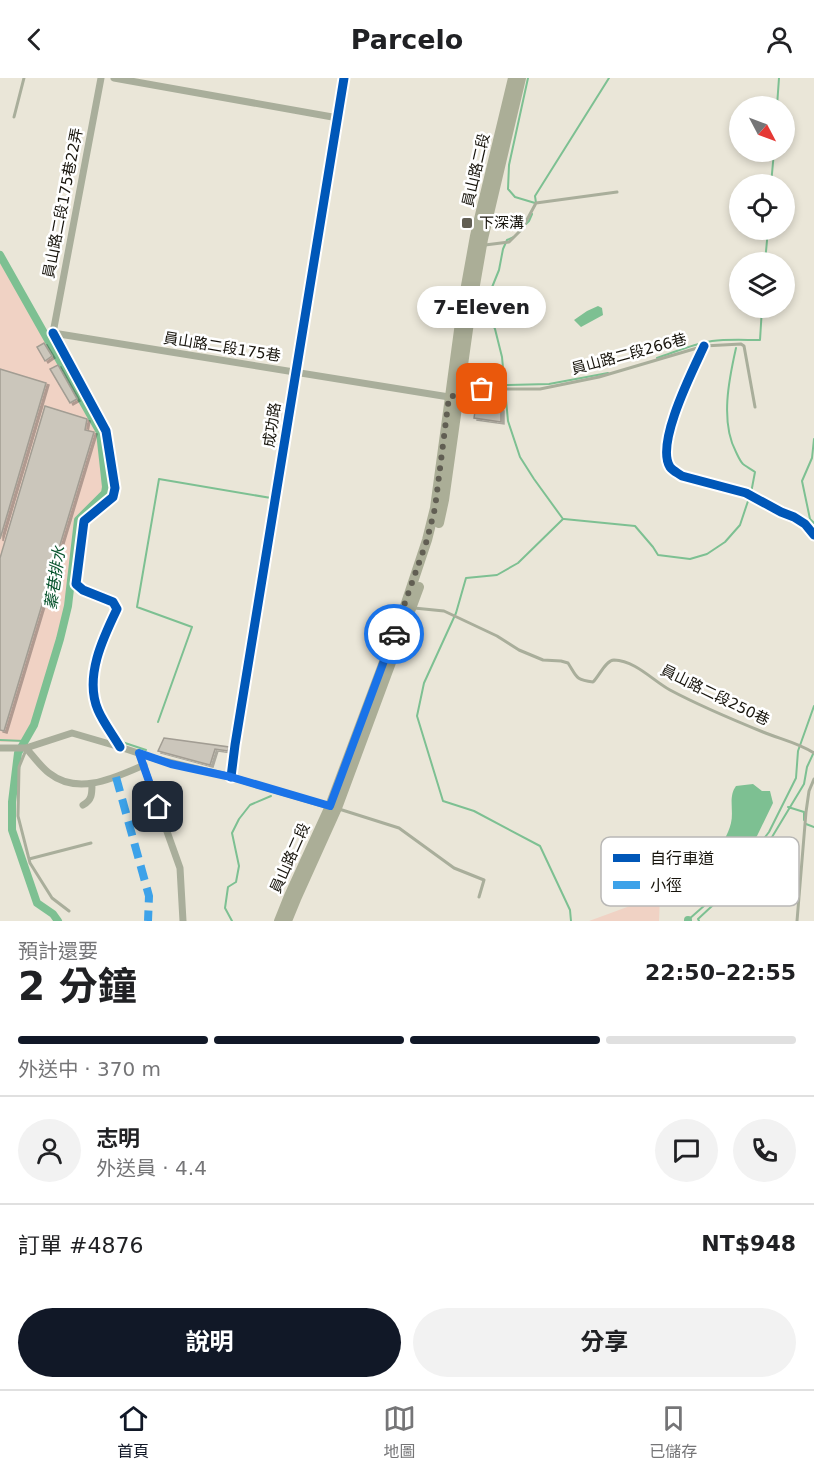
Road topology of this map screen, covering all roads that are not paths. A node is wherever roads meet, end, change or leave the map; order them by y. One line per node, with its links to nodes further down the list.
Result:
1 (24, 78): 7 (lane)
2 (100, 78): 11 (street, 員山路二段175巷22弄)
3 (114, 78): 8 (street)
4 (344, 78): 8 (street, 成功路)
5 (513, 78): 10 (main road, 員山路二段)
6 (520, 78): 10 (main road, 員山路二段)
7 (14, 117)
8 (338, 118): 13 (street, 成功路)
9 (617, 192): 10 (lane)
10 (478, 244): 14 (main road, 員山路二段)
11 (53, 333): 13 (street, 員山路二段175巷); 18 (street)
12 (704, 346): 14 (lane, 員山路二段266巷); 15 (lane, 員山路二段266巷); 16 (street)
13 (296, 373): 14 (street, 員山路二段175巷); 24 (street, 成功路)
14 (454, 396): 17 (main road, 員山路二段)
15 (755, 407)
16 (814, 535)
17 (408, 607): 21 (lane, 員山路二段250巷); 28 (main road, 員山路二段)
18 (120, 747): 20 (street); 22 (street)
19 (0, 748): 20 (street)
20 (23, 748): 26 (street); 30 (lane)
21 (812, 752)
22 (139, 753): 23 (street); 24 (street)
23 (144, 765): 26 (street); 35 (street)
24 (231, 777): 28 (street)
25 (814, 779): 32 (lane)
26 (92, 784): 27 (street)
27 (83, 805)
28 (334, 807): 31 (lane); 36 (main road, 員山路二段); 37 (main road, 員山路二段)
29 (91, 843): 30 (lane)
30 (29, 859): 34 (lane)
31 (479, 897)
32 (799, 897)
33 (798, 906): 38 (lane)
34 (69, 911)
35 (183, 921)
36 (279, 921)
37 (287, 921)
38 (797, 921)

